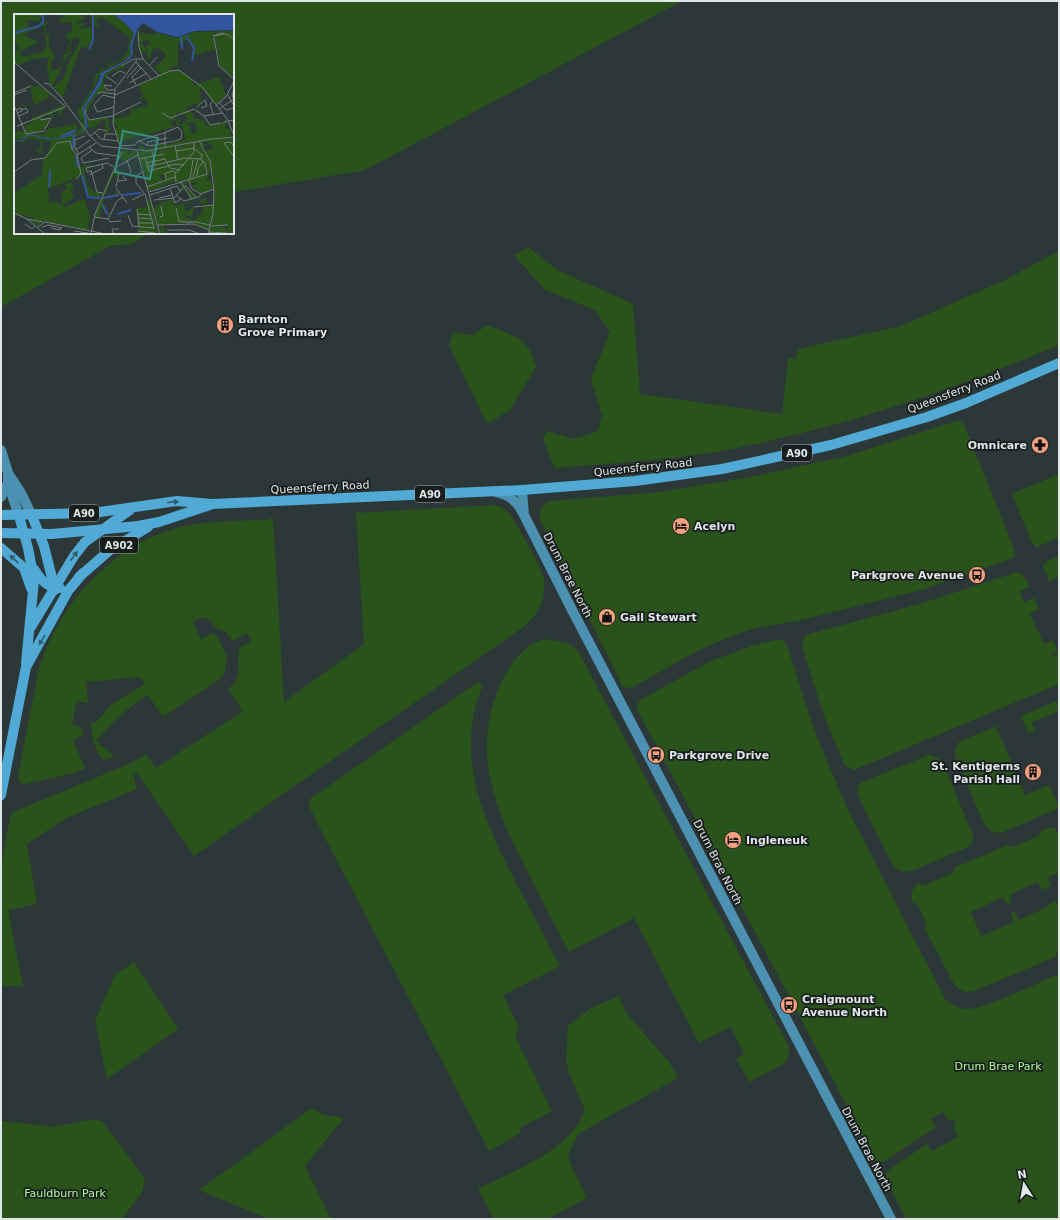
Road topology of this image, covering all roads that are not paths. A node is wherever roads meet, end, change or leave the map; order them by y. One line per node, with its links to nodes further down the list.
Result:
1 (1059, 363): 5 (main road, Queensferry Road / A90)
2 (1, 450): 3 (main road)
3 (8, 473): 4 (main road); 13 (main road)
4 (8, 483): 7 (main road); 12 (main road)
5 (522, 490): 6 (main road, Queensferry Road / A90); 10 (main road, Drum Brae North)
6 (493, 491): 8 (main road, Queensferry Road / A90); 10 (main road, Drum Brae North)
7 (1, 497)
8 (212, 504): 9 (main road, Queensferry Road / A90, one-way to 8); 14 (main road, Queensferry Road / A90)
9 (135, 507): 13 (main road, Queensferry Road / A90); 15 (main road, A902)
10 (524, 515): 28 (main road, Drum Brae North)
11 (1, 516): 12 (main road, Queensferry Road / A90)
12 (19, 516): 13 (main road, Queensferry Road / A90); 17 (main road, A902)
13 (32, 516): 18 (main road)
14 (159, 522): 15 (main road, Queensferry Road / A90); 21 (main road, A902)
15 (100, 530): 18 (main road, Queensferry Road / A90); 22 (main road, A902, one-way to 15)
16 (1, 533): 17 (main road, Queensferry Road / A90)
17 (24, 534): 18 (main road, Queensferry Road / A90); 20 (main road, A902)
18 (39, 534): 22 (main road)
19 (1, 548): 23 (main road, A902, one-way to 19)
20 (34, 569): 22 (main road, A902); 23 (main road, A902)
21 (83, 573): 22 (main road, A902); 24 (main road, A902)
22 (54, 588): 24 (main road); 25 (main road, A902)
23 (33, 598): 25 (main road, A902)
24 (56, 612): 26 (main road, A902, one-way to 26)
25 (31, 627): 26 (main road, A902)
26 (26, 667): 27 (main road, A902)
27 (1, 795)
28 (891, 1219)

